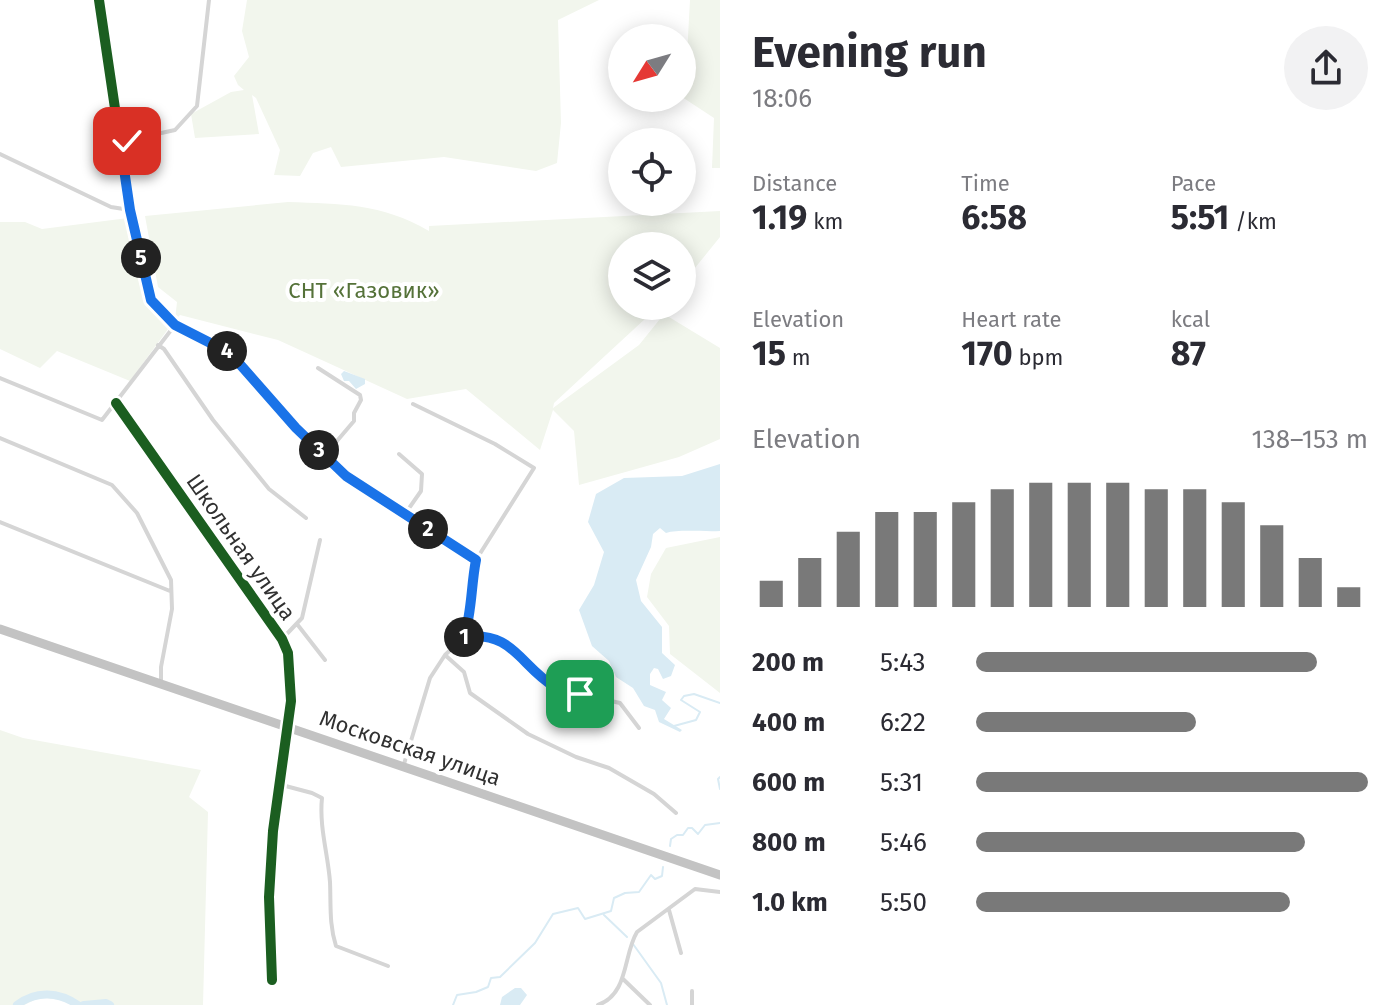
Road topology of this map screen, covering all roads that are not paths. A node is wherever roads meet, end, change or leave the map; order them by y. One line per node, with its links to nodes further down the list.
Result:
1 (99, 0): 3 (street)
2 (209, 0): 3 (street)
3 (120, 142): 5 (street)
4 (0, 154): 5 (street)
5 (130, 210): 6 (street)
6 (175, 325): 7 (street); 14 (street)
7 (158, 345): 10 (street); 16 (street)
8 (318, 368): 14 (street)
9 (0, 378): 10 (street)
10 (116, 403): 24 (street, Школьная улица)
11 (413, 404): 19 (street)
12 (0, 438): 20 (street)
13 (399, 454): 15 (street)
14 (325, 455): 15 (street)
15 (405, 514): 19 (street)
16 (306, 518)
17 (0, 522): 20 (street)
18 (320, 540): 21 (street)
19 (476, 560): 23 (street)
20 (170, 591): 27 (street)
21 (297, 623): 24 (street); 26 (street)
22 (0, 629): 27 (highway, Московская улица)
23 (464, 637): 25 (street); 29 (street)
24 (282, 639): 28 (street, Школьная улица)
25 (445, 655): 30 (street); 32 (street)
26 (325, 660)
27 (161, 683): 28 (highway, Московская улица)
28 (289, 728): 30 (highway, Московская улица); 31 (street, Школьная улица)
29 (639, 728)
30 (403, 766): 33 (highway, Московская улица)
31 (278, 784): 37 (street); 39 (street, Школьная улица)
32 (676, 813)
33 (720, 875)
34 (720, 892): 35 (street)
35 (669, 910): 36 (street); 38 (street)
36 (681, 953)
37 (388, 966)
38 (623, 978): 41 (street); 42 (street)
39 (272, 980)
40 (692, 991): 43 (street)
41 (598, 1005)
42 (650, 1005)
43 (692, 1005)

